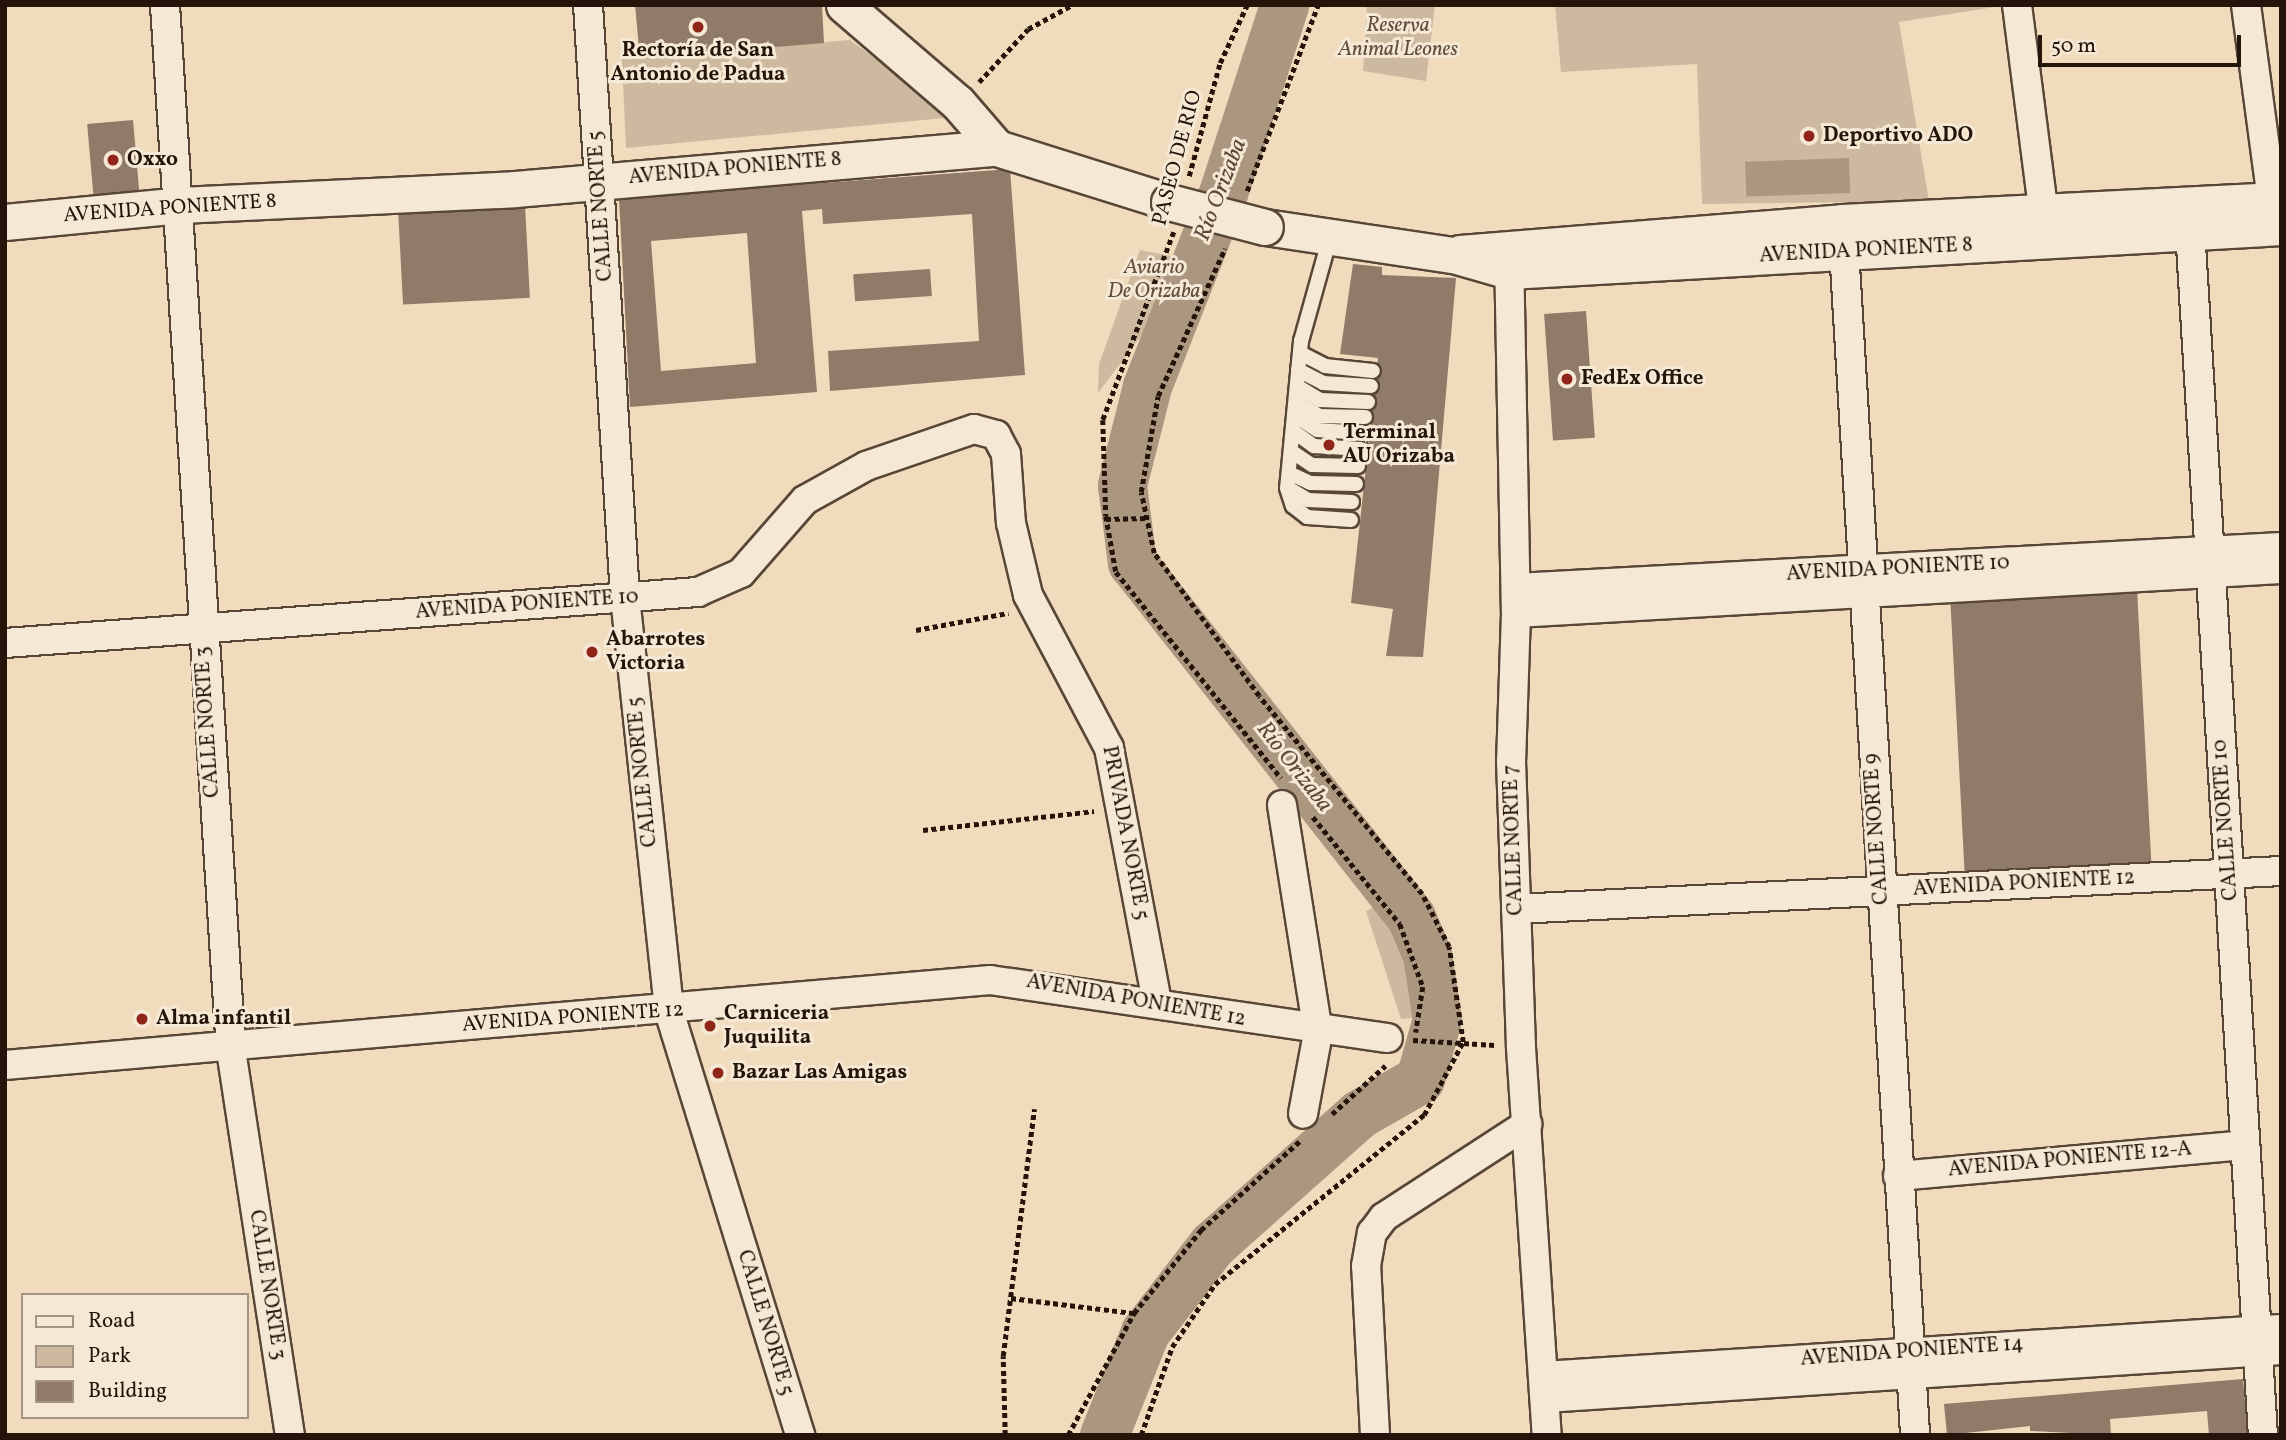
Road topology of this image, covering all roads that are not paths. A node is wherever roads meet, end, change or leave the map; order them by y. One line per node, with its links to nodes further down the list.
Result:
1 (165, 5): 8 (street, CALLE NORTE 3)
2 (588, 5): 7 (street, CALLE NORTE 5)
3 (844, 5): 6 (street)
4 (2017, 5): 12 (street)
5 (2246, 5): 9 (street)
6 (997, 148): 7 (street, AVENIDA PONIENTE 8); 14 (street, AVENIDA PONIENTE 8, bridge)
7 (599, 180): 8 (street, AVENIDA PONIENTE 8); 37 (street, CALLE NORTE 5)
8 (180, 205): 11 (street, AVENIDA PONIENTE 8); 39 (street, CALLE NORTE 3)
9 (2278, 214): 10 (street, AVENIDA PONIENTE 8)
10 (2189, 219): 12 (street, AVENIDA PONIENTE 8); 34 (street, CALLE NORTE 10)
11 (5, 222)
12 (2045, 228): 13 (street, AVENIDA PONIENTE 8)
13 (1843, 238): 15 (street, AVENIDA PONIENTE 8); 36 (street, CALLE NORTE 9)
14 (1329, 241): 15 (street, AVENIDA PONIENTE 8); 16 (lane)
15 (1509, 258): 38 (street, CALLE NORTE 7)
16 (1300, 353): 17 (lane); 18 (lane)
17 (1298, 370): 19 (lane); 21 (lane)
18 (1373, 371)
19 (1371, 386)
20 (1368, 402): 21 (lane)
21 (1295, 408): 22 (lane); 23 (lane); 25 (lane); 26 (lane)
22 (1366, 417)
23 (1364, 433)
24 (996, 435): 37 (street, AVENIDA PONIENTE 10); 46 (street, PRIVADA NORTE 5)
25 (1361, 449)
26 (1291, 451): 27 (lane); 28 (lane)
27 (1358, 466)
28 (1289, 473): 29 (lane); 30 (lane)
29 (1356, 484)
30 (1287, 488): 31 (lane); 32 (lane)
31 (1352, 502)
32 (1351, 520)
33 (2281, 547): 34 (street, AVENIDA PONIENTE 10)
34 (2205, 562): 35 (street, AVENIDA PONIENTE 10); 36 (street, AVENIDA PONIENTE 10); 43 (street, CALLE NORTE 10)
35 (2281, 569)
36 (1861, 583): 38 (street, AVENIDA PONIENTE 10); 44 (street, CALLE NORTE 9)
37 (625, 597): 39 (street, AVENIDA PONIENTE 10); 47 (street, CALLE NORTE 5)
38 (1516, 600): 45 (street, CALLE NORTE 7)
39 (202, 631): 40 (street, AVENIDA PONIENTE 10); 50 (street, CALLE NORTE 3)
40 (5, 643)
41 (1282, 806): 48 (street)
42 (2281, 871): 43 (street, AVENIDA PONIENTE 12)
43 (2231, 872): 44 (street, AVENIDA PONIENTE 12); 54 (street, CALLE NORTE 10)
44 (1881, 892): 45 (street, AVENIDA PONIENTE 12); 55 (street, CALLE NORTE 9)
45 (1516, 909): 53 (street, CALLE NORTE 7)
46 (1157, 1003): 47 (street, AVENIDA PONIENTE 12); 48 (street, AVENIDA PONIENTE 12)
47 (669, 1011): 50 (street, AVENIDA PONIENTE 12); 60 (street, CALLE NORTE 5)
48 (1318, 1033): 49 (street, AVENIDA PONIENTE 12); 52 (street)
49 (1401, 1039)
50 (231, 1050): 51 (street, AVENIDA PONIENTE 12); 59 (street, CALLE NORTE 3)
51 (5, 1065)
52 (1303, 1114)
53 (1527, 1124): 58 (street, CALLE NORTE 7); 61 (street)
54 (2242, 1145): 55 (street, AVENIDA PONIENTE 12-A); 56 (street, CALLE NORTE 10)
55 (1899, 1176): 57 (street, CALLE NORTE 9)
56 (2269, 1340): 57 (street, AVENIDA PONIENTE 14); 64 (street, CALLE NORTE 10)
57 (1910, 1364): 58 (street, AVENIDA PONIENTE 14); 63 (street, CALLE NORTE 9)
58 (1544, 1387): 62 (street, CALLE NORTE 7)
59 (290, 1435)
60 (800, 1435)
61 (1375, 1435)
62 (1547, 1435)
63 (1915, 1435)
64 (2263, 1435)

